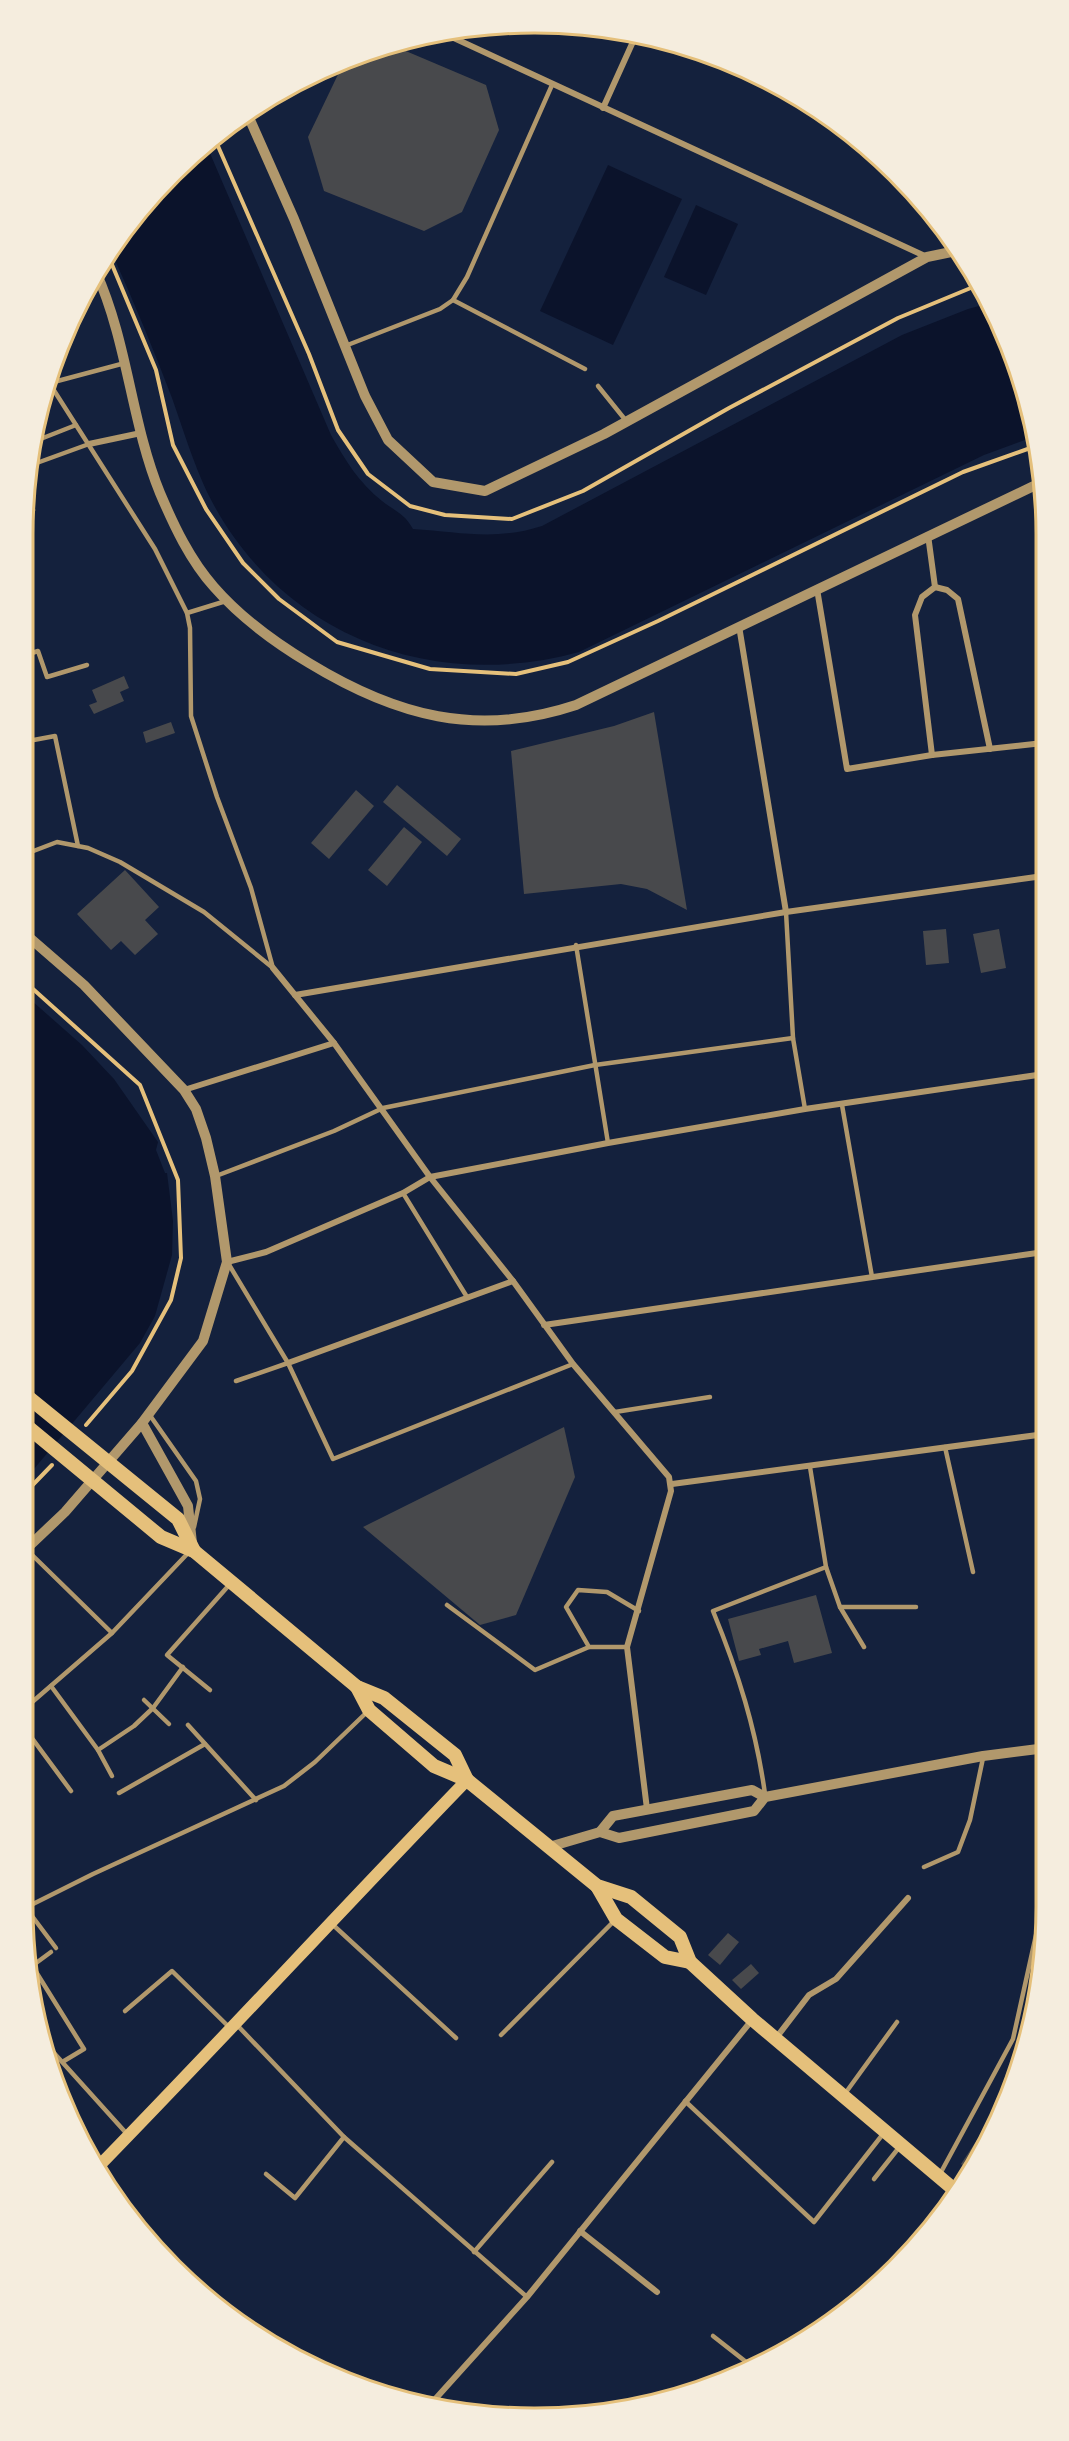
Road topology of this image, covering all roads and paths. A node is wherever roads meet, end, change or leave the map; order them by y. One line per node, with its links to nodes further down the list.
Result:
1 (456, 39): 3 (street)
2 (632, 43): 4 (street)
3 (552, 85): 4 (street); 12 (lane)
4 (603, 108): 8 (street)
5 (251, 122): 13 (street)
6 (218, 146): 11 (path)
7 (949, 253): 8 (street)
8 (927, 257): 19 (street)
9 (112, 265): 24 (path)
10 (101, 283): 14 (street)
11 (971, 288)
12 (453, 300): 13 (lane); 15 (lane)
13 (344, 346): 19 (street)
14 (125, 363): 16 (lane); 21 (street)
15 (585, 369)
16 (58, 380)
17 (598, 386): 19 (lane)
18 (55, 391): 20 (lane)
19 (627, 422)
20 (76, 424): 22 (lane); 23 (lane)
21 (142, 433): 23 (street); 30 (street)
22 (43, 438)
23 (89, 444): 25 (lane); 31 (lane)
24 (1028, 449)
25 (38, 462)
26 (1034, 486): 27 (street)
27 (928, 535): 28 (street); 29 (street)
28 (935, 586): 37 (street); 38 (street)
29 (817, 589): 32 (street); 38 (street)
30 (226, 601): 31 (lane); 32 (street)
31 (186, 613): 45 (lane)
32 (739, 626): 42 (street)
33 (33, 653): 34 (lane)
34 (87, 665)
35 (33, 740): 39 (lane)
36 (1036, 744): 37 (street)
37 (990, 749): 38 (street)
38 (932, 755)
39 (78, 846): 40 (lane); 45 (lane)
40 (33, 851)
41 (1036, 877): 42 (street)
42 (786, 912): 44 (street); 48 (lane)
43 (33, 941): 52 (street)
44 (576, 945): 47 (street); 50 (lane)
45 (273, 969): 47 (street)
46 (33, 990): 74 (path)
47 (295, 995): 49 (street)
48 (793, 1038): 50 (lane); 55 (lane)
49 (334, 1043): 52 (street); 54 (street)
50 (596, 1065): 54 (lane); 56 (lane)
51 (1036, 1075): 53 (street)
52 (184, 1090): 57 (street)
53 (842, 1105): 55 (street); 62 (lane)
54 (382, 1108): 57 (lane); 58 (street)
55 (805, 1109): 56 (street)
56 (608, 1143): 58 (street)
57 (215, 1176): 61 (street)
58 (430, 1177): 59 (street); 63 (street)
59 (403, 1193): 61 (street); 64 (lane)
60 (1036, 1253): 62 (street)
61 (227, 1262): 66 (lane); 72 (street)
62 (872, 1277): 65 (street)
63 (513, 1281): 64 (street); 65 (street)
64 (467, 1298): 66 (street)
65 (544, 1325): 67 (street)
66 (288, 1363): 67 (lane); 68 (lane)
67 (573, 1364): 71 (street)
68 (236, 1381)
69 (710, 1397): 71 (lane)
70 (33, 1402): 82 (main road)
71 (615, 1412): 80 (street)
72 (146, 1419): 81 (street); 82 (street); 82 (lane)
73 (33, 1432): 82 (main road)
74 (79, 1433)
75 (1036, 1435): 76 (street)
76 (945, 1447): 78 (street); 85 (lane)
77 (57, 1460): 79 (path)
78 (810, 1467): 80 (street); 84 (lane)
79 (33, 1484)
80 (672, 1484): 90 (street)
81 (33, 1541)
82 (192, 1547): 86 (main road); 91 (lane)
83 (33, 1558): 91 (lane)
84 (826, 1566): 88 (lane); 114 (lane)
85 (973, 1572)
86 (231, 1582): 95 (lane); 97 (main road)
87 (447, 1605): 92 (lane)
88 (840, 1607): 89 (lane); 94 (lane)
89 (916, 1607)
90 (639, 1611): 92 (lane); 93 (street)
91 (112, 1633): 96 (lane)
92 (589, 1647): 93 (lane)
93 (627, 1647): 116 (street)
94 (864, 1647)
95 (183, 1667): 98 (lane); 101 (lane)
96 (51, 1686): 100 (lane); 108 (lane)
97 (357, 1687): 102 (main road); 111 (main road)
98 (210, 1690)
99 (144, 1700): 101 (lane)
100 (33, 1701)
101 (153, 1708): 103 (lane); 108 (lane)
102 (369, 1710): 111 (main road); 115 (lane)
103 (169, 1724)
104 (188, 1725): 106 (lane)
105 (33, 1741): 112 (lane)
106 (205, 1744): 113 (lane); 115 (lane)
107 (1036, 1749): 109 (street)
108 (98, 1750): 110 (lane)
109 (983, 1756): 114 (street); 119 (lane)
110 (112, 1776)
111 (467, 1780): 118 (main road); 125 (main road)
112 (71, 1791)
113 (119, 1793)
114 (765, 1797): 116 (street); 117 (street)
115 (256, 1800): 122 (lane)
116 (646, 1809): 117 (street)
117 (600, 1832): 118 (street)
118 (549, 1847): 120 (main road)
119 (924, 1867)
120 (597, 1886): 123 (main road); 129 (main road)
121 (908, 1898): 138 (street)
122 (33, 1904)
123 (616, 1919): 129 (main road); 136 (lane)
124 (33, 1920): 127 (lane)
125 (330, 1922): 135 (main road); 137 (lane)
126 (1035, 1940): 150 (lane)
127 (56, 1948)
128 (51, 1952): 130 (lane)
129 (690, 1962): 133 (main road)
130 (36, 1964)
131 (38, 1976): 140 (lane)
132 (125, 2011): 135 (lane)
133 (752, 2019): 138 (main road); 142 (street)
134 (897, 2022): 141 (lane)
135 (235, 2027): 144 (main road); 145 (lane)
136 (501, 2036)
137 (456, 2038)
138 (776, 2039): 141 (main road)
139 (55, 2053): 140 (lane)
140 (64, 2061): 144 (lane)
141 (843, 2096): 143 (main road)
142 (685, 2101): 143 (lane); 153 (street)
143 (885, 2132): 146 (main road)
144 (128, 2136): 147 (main road)
145 (344, 2137): 149 (lane); 154 (lane)
146 (900, 2145): 150 (main road); 151 (lane)
147 (103, 2162)
148 (552, 2162): 154 (lane)
149 (266, 2174)
150 (939, 2176): 152 (main road)
151 (874, 2179)
152 (950, 2186)
153 (580, 2231): 155 (street); 156 (street)
154 (474, 2252): 156 (lane)
155 (657, 2292)
156 (527, 2297): 159 (street)
157 (713, 2336): 158 (lane)
158 (745, 2361)
159 (436, 2398)

